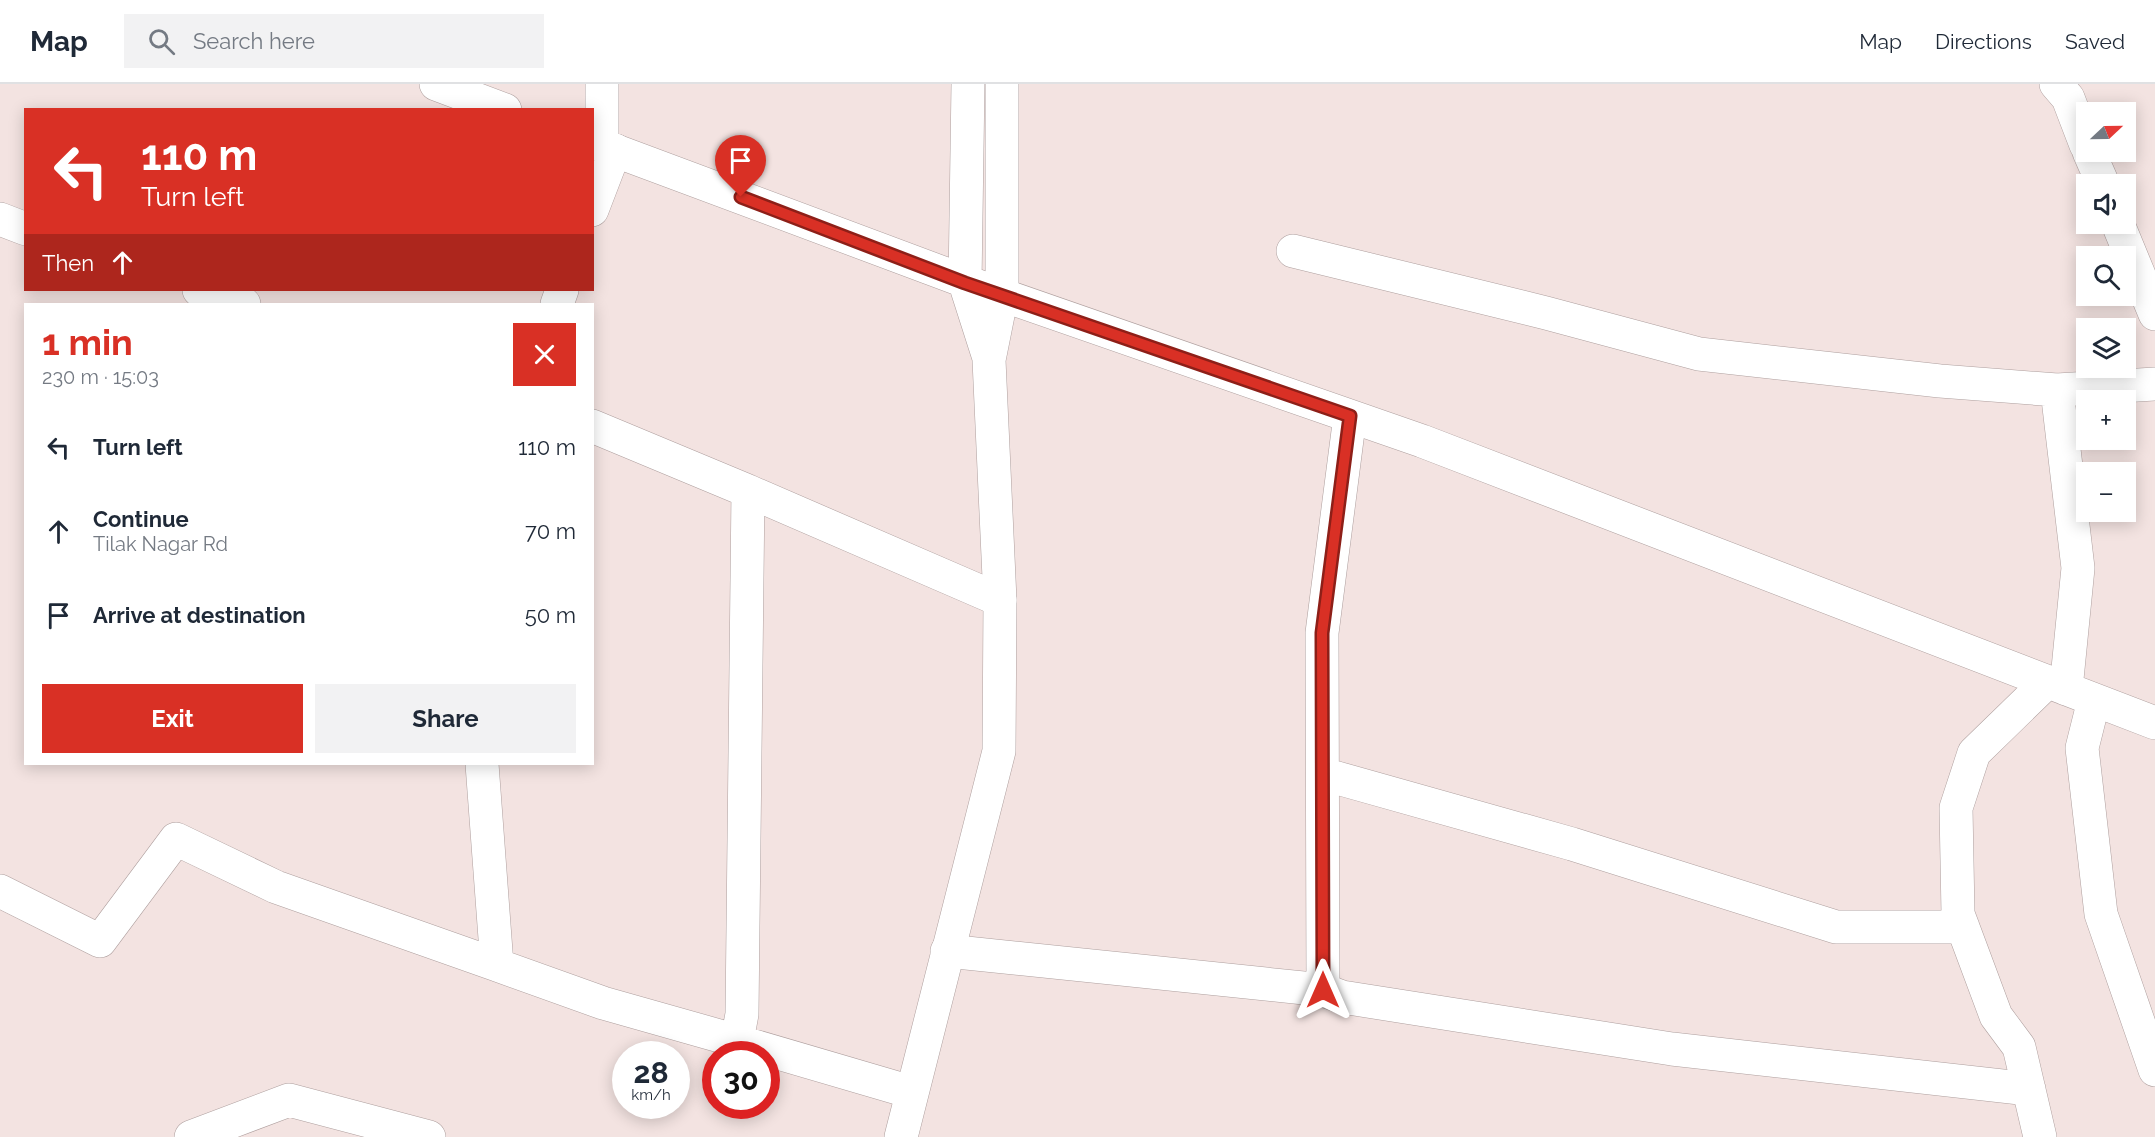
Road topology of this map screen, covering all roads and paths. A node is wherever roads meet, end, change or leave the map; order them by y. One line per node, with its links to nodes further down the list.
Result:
1 (436, 84): 6 (street)
2 (602, 84): 8 (street)
3 (968, 84): 14 (street)
4 (1002, 84): 16 (street)
5 (2056, 84): 7 (street)
6 (500, 108)
7 (2076, 119)
8 (603, 146): 9 (street); 14 (street)
9 (594, 198)
10 (0, 219): 11 (street)
11 (24, 228)
12 (2122, 234): 18 (street)
13 (1293, 251): 21 (street)
14 (965, 283): 16 (street); 19 (street)
15 (202, 291): 17 (street)
16 (1002, 295): 19 (street); 22 (street)
17 (241, 303)
18 (2155, 314)
19 (989, 360): 25 (street)
20 (2155, 384): 21 (street)
21 (2056, 390): 26 (street)
22 (1350, 416): 26 (street); 29 (street)
23 (594, 427): 24 (street)
24 (748, 491): 25 (street); 35 (street)
25 (1000, 600): 32 (street)
26 (2069, 690): 27 (street); 31 (street); 37 (street)
27 (2155, 723)
28 (482, 765): 33 (street)
29 (1323, 774): 31 (street); 34 (street)
30 (0, 891): 33 (street)
31 (1963, 927): 38 (street)
32 (947, 951): 34 (street); 39 (street)
33 (497, 965): 35 (street)
34 (1323, 990): 38 (street)
35 (737, 1041)
36 (780, 1054): 39 (street)
37 (2155, 1070)
38 (2029, 1089): 43 (street)
39 (911, 1092): 42 (street)
40 (191, 1137): 41 (street)
41 (429, 1137)
42 (901, 1137)
43 (2040, 1137)

